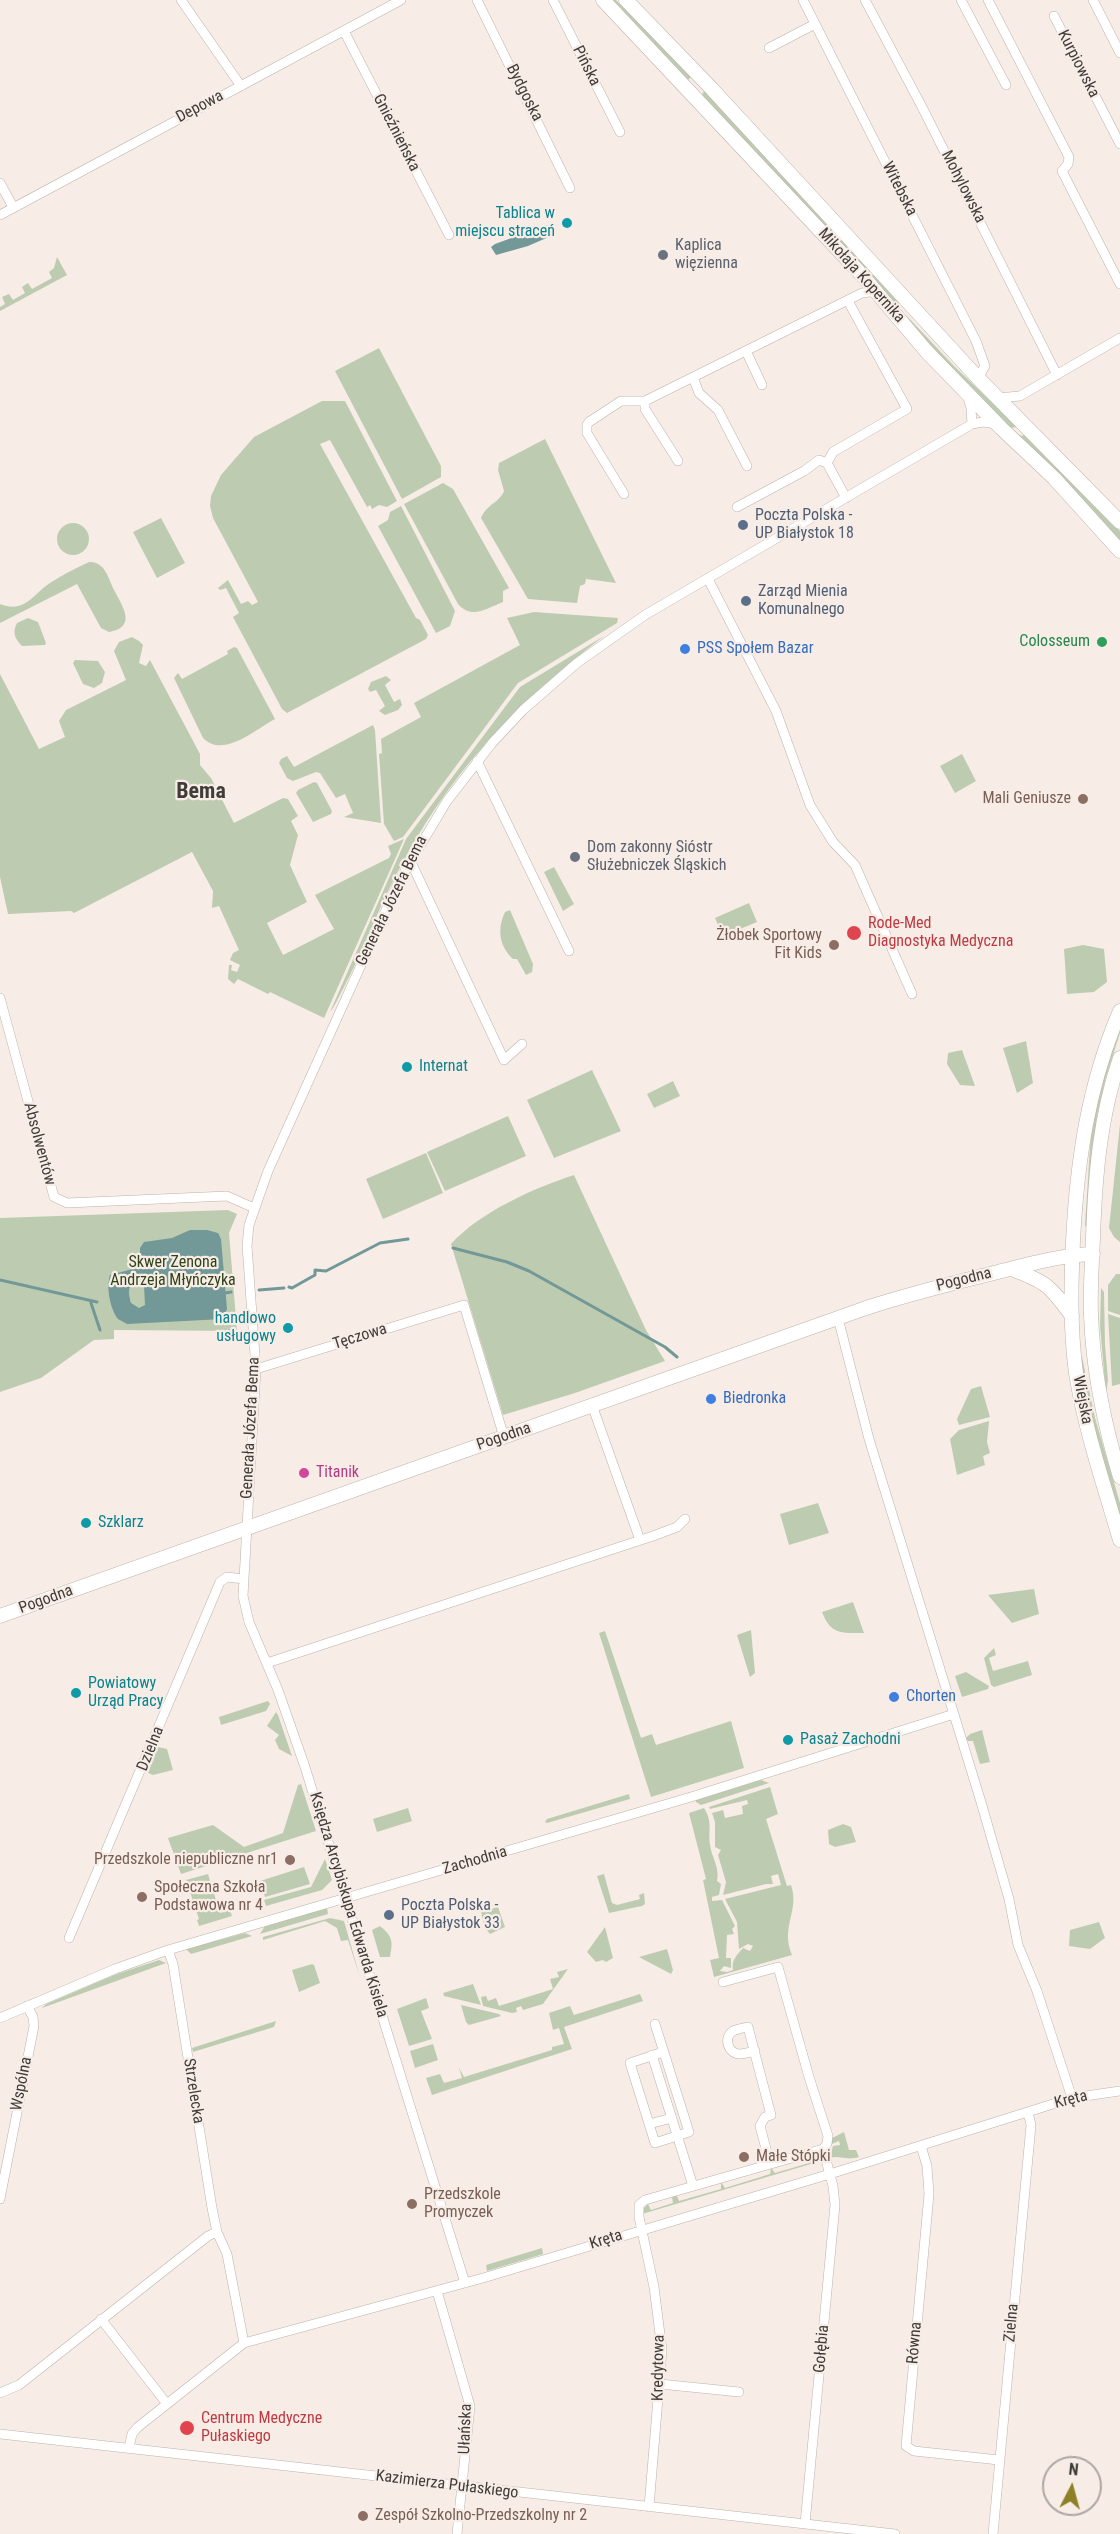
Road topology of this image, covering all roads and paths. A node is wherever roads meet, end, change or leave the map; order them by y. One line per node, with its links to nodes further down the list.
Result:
1 (181, 0): 19 (street)
2 (401, 0): 14 (street, Depowa)
3 (477, 0): 24 (street, Bydgoska)
4 (553, 0): 21 (street, Pińska)
5 (603, 0): 20 (main road, Mikołaja Kopernika)
6 (626, 0): 17 (main road, Mikołaja Kopernika)
7 (803, 0): 13 (street, Witebska)
8 (866, 0): 37 (street, Mohylowska)
9 (962, 0): 18 (street)
10 (988, 0): 29 (street)
11 (1093, 0): 16 (street)
12 (1053, 16): 22 (street, Kurpiowska)
13 (815, 24): 15 (street); 39 (street, Witebska)
14 (344, 31): 19 (street, Depowa); 27 (street, Gnieźnieńska)
15 (769, 48)
16 (1120, 53)
17 (705, 82): 20 (main road); 33 (main road, Mikołaja Kopernika)
18 (1006, 85)
19 (241, 86): 25 (street, Depowa)
20 (693, 95): 28 (main road, Mikołaja Kopernika)
21 (620, 132)
22 (1120, 144)
23 (0, 183): 25 (street)
24 (570, 188)
25 (14, 207): 26 (street, Depowa)
26 (0, 215)
27 (449, 235)
28 (861, 274): 30 (main road, Mikołaja Kopernika); 31 (street)
29 (1120, 284)
30 (877, 291): 31 (street); 34 (main road, Mikołaja Kopernika)
31 (862, 292): 32 (street)
32 (848, 301): 36 (street); 49 (street)
33 (920, 312): 34 (main road); 39 (main road, Mikołaja Kopernika)
34 (901, 321): 41 (main road, Mikołaja Kopernika)
35 (1120, 338): 37 (street)
36 (746, 351): 38 (street); 40 (street)
37 (1057, 375): 42 (street)
38 (693, 377): 44 (street); 50 (street)
39 (978, 378): 43 (main road, Mikołaja Kopernika)
40 (762, 385)
41 (966, 393): 46 (street); 47 (main road, Mikołaja Kopernika)
42 (1020, 396): 43 (street); 45 (street)
43 (998, 398): 45 (main road, Mikołaja Kopernika)
44 (645, 401): 48 (street); 51 (street)
45 (1018, 418): 54 (main road, Mikołaja Kopernika)
46 (972, 424): 47 (street); 52 (street, Generała Józefa Bema)
47 (996, 424): 55 (main road, Mikołaja Kopernika)
48 (678, 461)
49 (827, 463): 52 (street); 53 (street)
50 (747, 466)
51 (624, 494)
52 (846, 498): 56 (street, Generała Józefa Bema)
53 (737, 507)
54 (1120, 522)
55 (1120, 550)
56 (708, 579): 57 (street, Generała Józefa Bema); 60 (street)
57 (477, 761): 58 (street, Generała Józefa Bema); 59 (street)
58 (410, 860): 63 (street); 65 (street, Generała Józefa Bema)
59 (568, 951)
60 (912, 994)
61 (0, 998): 65 (street, Absolwentów)
62 (1120, 1011): 67 (main road, Wiejska)
63 (522, 1044)
64 (1120, 1058): 66 (main road, Wiejska)
65 (254, 1208): 71 (street, Generała Józefa Bema)
66 (1093, 1254): 67 (main road); 74 (main road, Wiejska)
67 (1073, 1255): 68 (main road, Pogodna); 69 (main road, Wiejska)
68 (1011, 1269): 69 (main road, Pogodna); 70 (main road, Pogodna)
69 (1072, 1316): 78 (main road, Wiejska)
70 (838, 1318): 72 (main road, Pogodna); 82 (street)
71 (256, 1369): 73 (street, Tęczowa); 76 (street, Generała Józefa Bema)
72 (592, 1405): 73 (main road, Pogodna); 77 (street)
73 (504, 1437): 76 (main road, Pogodna)
74 (1120, 1477)
75 (685, 1519): 77 (street)
76 (246, 1528): 79 (street, Księdza Arcybiskupa Edwarda Kisiela); 80 (main road, Pogodna)
77 (640, 1540): 81 (street)
78 (1120, 1540)
79 (244, 1579): 81 (street, Księdza Arcybiskupa Edwarda Kisiela); 84 (street, Dzielna)
80 (0, 1616)
81 (267, 1663): 83 (street, Księdza Arcybiskupa Edwarda Kisiela)
82 (954, 1714): 83 (street, Zachodnia); 94 (street)
83 (346, 1898): 85 (street, Zachodnia); 107 (street, Księdza Arcybiskupa Edwarda Kisiela)
84 (69, 1938)
85 (168, 1950): 87 (street, Zachodnia); 106 (street, Strzelecka)
86 (723, 1982): 100 (street, Gołębia)
87 (27, 2006): 88 (street, Zachodnia); 104 (street, Wspólna)
88 (0, 2018)
89 (655, 2024): 91 (street)
90 (754, 2051): 101 (street)
91 (663, 2052): 92 (street); 98 (street)
92 (652, 2055): 96 (street); 97 (street)
93 (1120, 2091): 94 (street, Kręta)
94 (1072, 2098): 95 (street, Kręta)
95 (1028, 2112): 99 (street, Kręta); 117 (street, Zielna)
96 (672, 2118): 97 (street); 98 (street)
97 (649, 2124): 98 (street)
98 (677, 2136): 103 (street)
99 (921, 2146): 102 (street, Kręta); 117 (street, Równa)
100 (823, 2149): 101 (street); 102 (street, Gołębia)
101 (770, 2164): 103 (street)
102 (830, 2174): 105 (street, Kręta); 120 (street, Gołębia)
103 (693, 2186): 105 (street, Kredytowa)
104 (0, 2199)
105 (643, 2230): 107 (street, Kręta); 111 (street, Kredytowa)
106 (217, 2232): 109 (street); 110 (street, Strzelecka)
107 (465, 2283): 108 (street, Kręta)
108 (436, 2291): 110 (street, Kręta); 118 (street, Ułańska)
109 (101, 2319): 113 (street); 114 (street)
110 (244, 2343): 114 (street, Kręta)
111 (660, 2384): 112 (street); 119 (street, Kredytowa)
112 (739, 2392)
113 (0, 2393)
114 (167, 2404): 116 (street, Kręta)
115 (0, 2434): 116 (street, Kazimierza Pułaskiego)
116 (129, 2448): 118 (street, Kazimierza Pułaskiego)
117 (999, 2460): 123 (street, Zielna)
118 (462, 2487): 119 (street, Kazimierza Pułaskiego); 121 (street, Ułańska)
119 (650, 2507): 120 (street, Kazimierza Pułaskiego)
120 (805, 2524): 122 (street, Kazimierza Pułaskiego)
121 (457, 2534)
122 (895, 2534)
123 (993, 2534)

